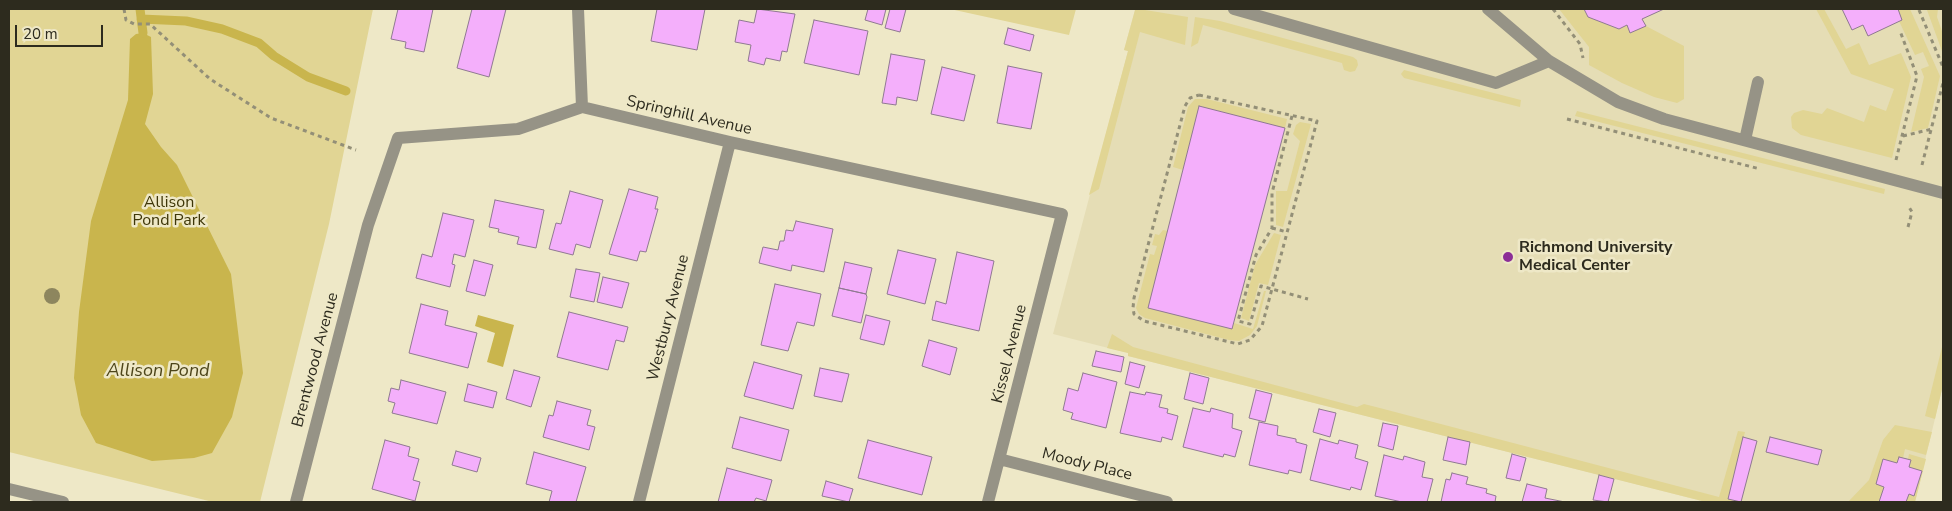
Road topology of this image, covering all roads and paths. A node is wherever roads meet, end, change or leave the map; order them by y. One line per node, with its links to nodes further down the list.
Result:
1 (124, 9): 20 (path)
2 (578, 9): 13 (street)
3 (1234, 9): 8 (street)
4 (1488, 9): 8 (street)
5 (1553, 9): 9 (path)
6 (1919, 10): 10 (path)
7 (1900, 31): 17 (path)
8 (1549, 61): 18 (street)
9 (1583, 61)
10 (1943, 67)
11 (1758, 82): 18 (street)
12 (1943, 84): 16 (path)
13 (582, 107): 19 (street, Springhill Avenue); 35 (street, Brentwood Avenue)
14 (1292, 116): 28 (path); 29 (path); 30 (path)
15 (1567, 119): 23 (path)
16 (1932, 129): 17 (path); 22 (path)
17 (1902, 136): 21 (path)
18 (1745, 140): 24 (street)
19 (730, 142): 26 (street, Springhill Avenue); 36 (street, Westbury Avenue)
20 (356, 150)
21 (1896, 160)
22 (1922, 166)
23 (1770, 172)
24 (1943, 193)
25 (1902, 205): 27 (path)
26 (1062, 214): 32 (street, Kissel Avenue)
27 (1908, 227)
28 (1272, 228): 29 (path); 30 (path)
29 (1287, 232): 30 (path)
30 (1271, 289): 31 (path)
31 (1308, 299)
32 (999, 460): 37 (street, Kissel Avenue); 38 (street, Moody Place)
33 (9, 489): 34 (street)
34 (63, 502)
35 (296, 502)
36 (639, 502)
37 (988, 502)
38 (1167, 502)

